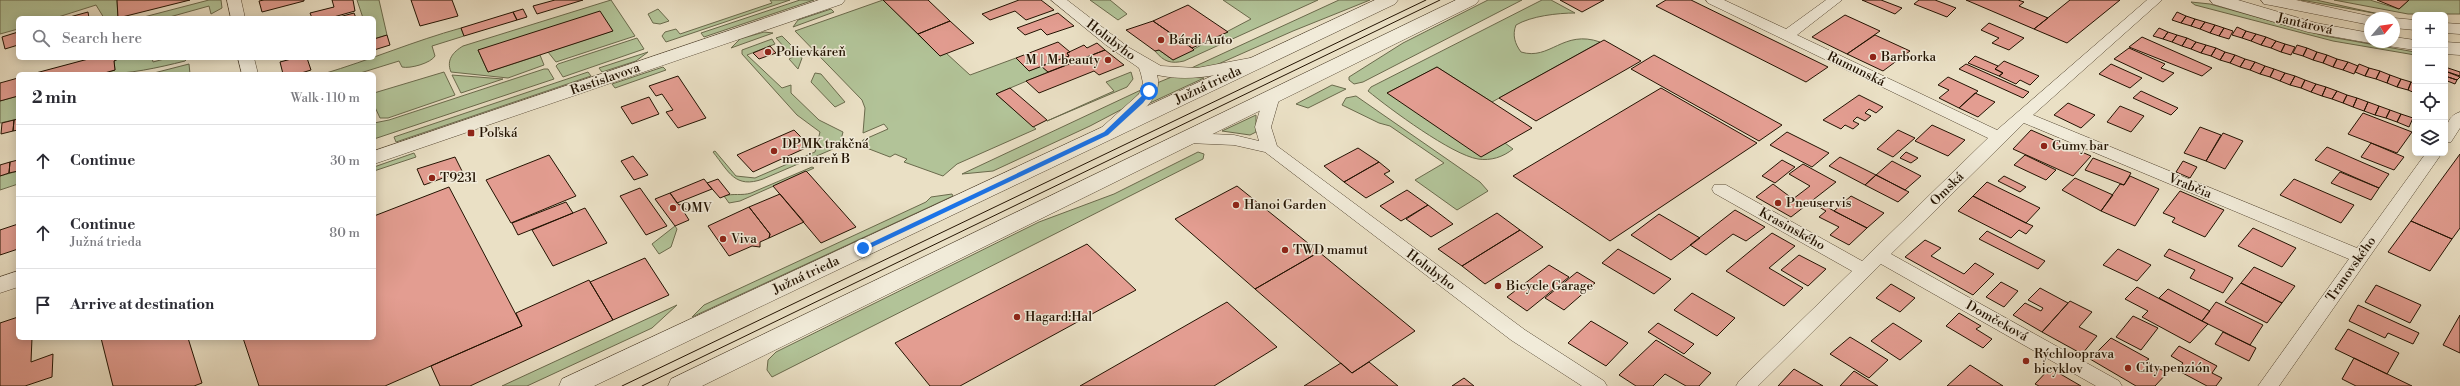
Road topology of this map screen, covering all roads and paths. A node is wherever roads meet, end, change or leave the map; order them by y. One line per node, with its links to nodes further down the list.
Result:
1 (234, 0): 11 (street)
2 (836, 0): 36 (street, Rastislavova)
3 (1058, 0): 25 (street, Holubyho)
4 (1389, 0): 24 (street, Južná trieda)
5 (1470, 0): 27 (street)
6 (1713, 0): 17 (street, Rumunská)
7 (1835, 0): 17 (street)
8 (2155, 0): 28 (street, Omská)
9 (2219, 0): 18 (street, Jantárová)
10 (2270, 0): 12 (street, Jantárová)
11 (238, 16)
12 (2364, 19)
13 (2400, 24): 14 (street)
14 (2412, 25)
15 (2448, 28): 16 (street)
16 (2460, 29)
17 (1787, 35): 32 (street, Rumunská)
18 (2364, 37)
19 (2400, 43): 20 (street)
20 (2412, 45)
21 (2448, 48): 22 (street)
22 (2460, 49)
23 (246, 60): 26 (street)
24 (1258, 61): 25 (street); 30 (street, Južná trieda)
25 (1145, 65): 30 (street)
26 (250, 72)
27 (1272, 96): 33 (street); 34 (street)
28 (2021, 116): 32 (street, Omská); 39 (street, Vrabčia)
29 (2460, 117): 31 (street)
30 (1106, 133): 43 (street, Južná trieda)
31 (2448, 134)
32 (1999, 137): 38 (street, Omská)
33 (1188, 138): 34 (street); 44 (street)
34 (1270, 148): 45 (street, Holubyho)
35 (2432, 156): 39 (street, Tranovského)
36 (376, 157)
37 (1720, 189): 40 (street, Krasinského)
38 (1881, 256): 40 (street, Omská); 47 (street, Domčeková)
39 (2360, 256): 48 (street, Tranovského)
40 (1864, 270): 46 (street, Omská)
41 (16, 280): 42 (street)
42 (0, 285)
43 (571, 386)
44 (680, 386)
45 (1596, 386)
46 (1746, 386)
47 (2112, 386)
48 (2268, 386)

